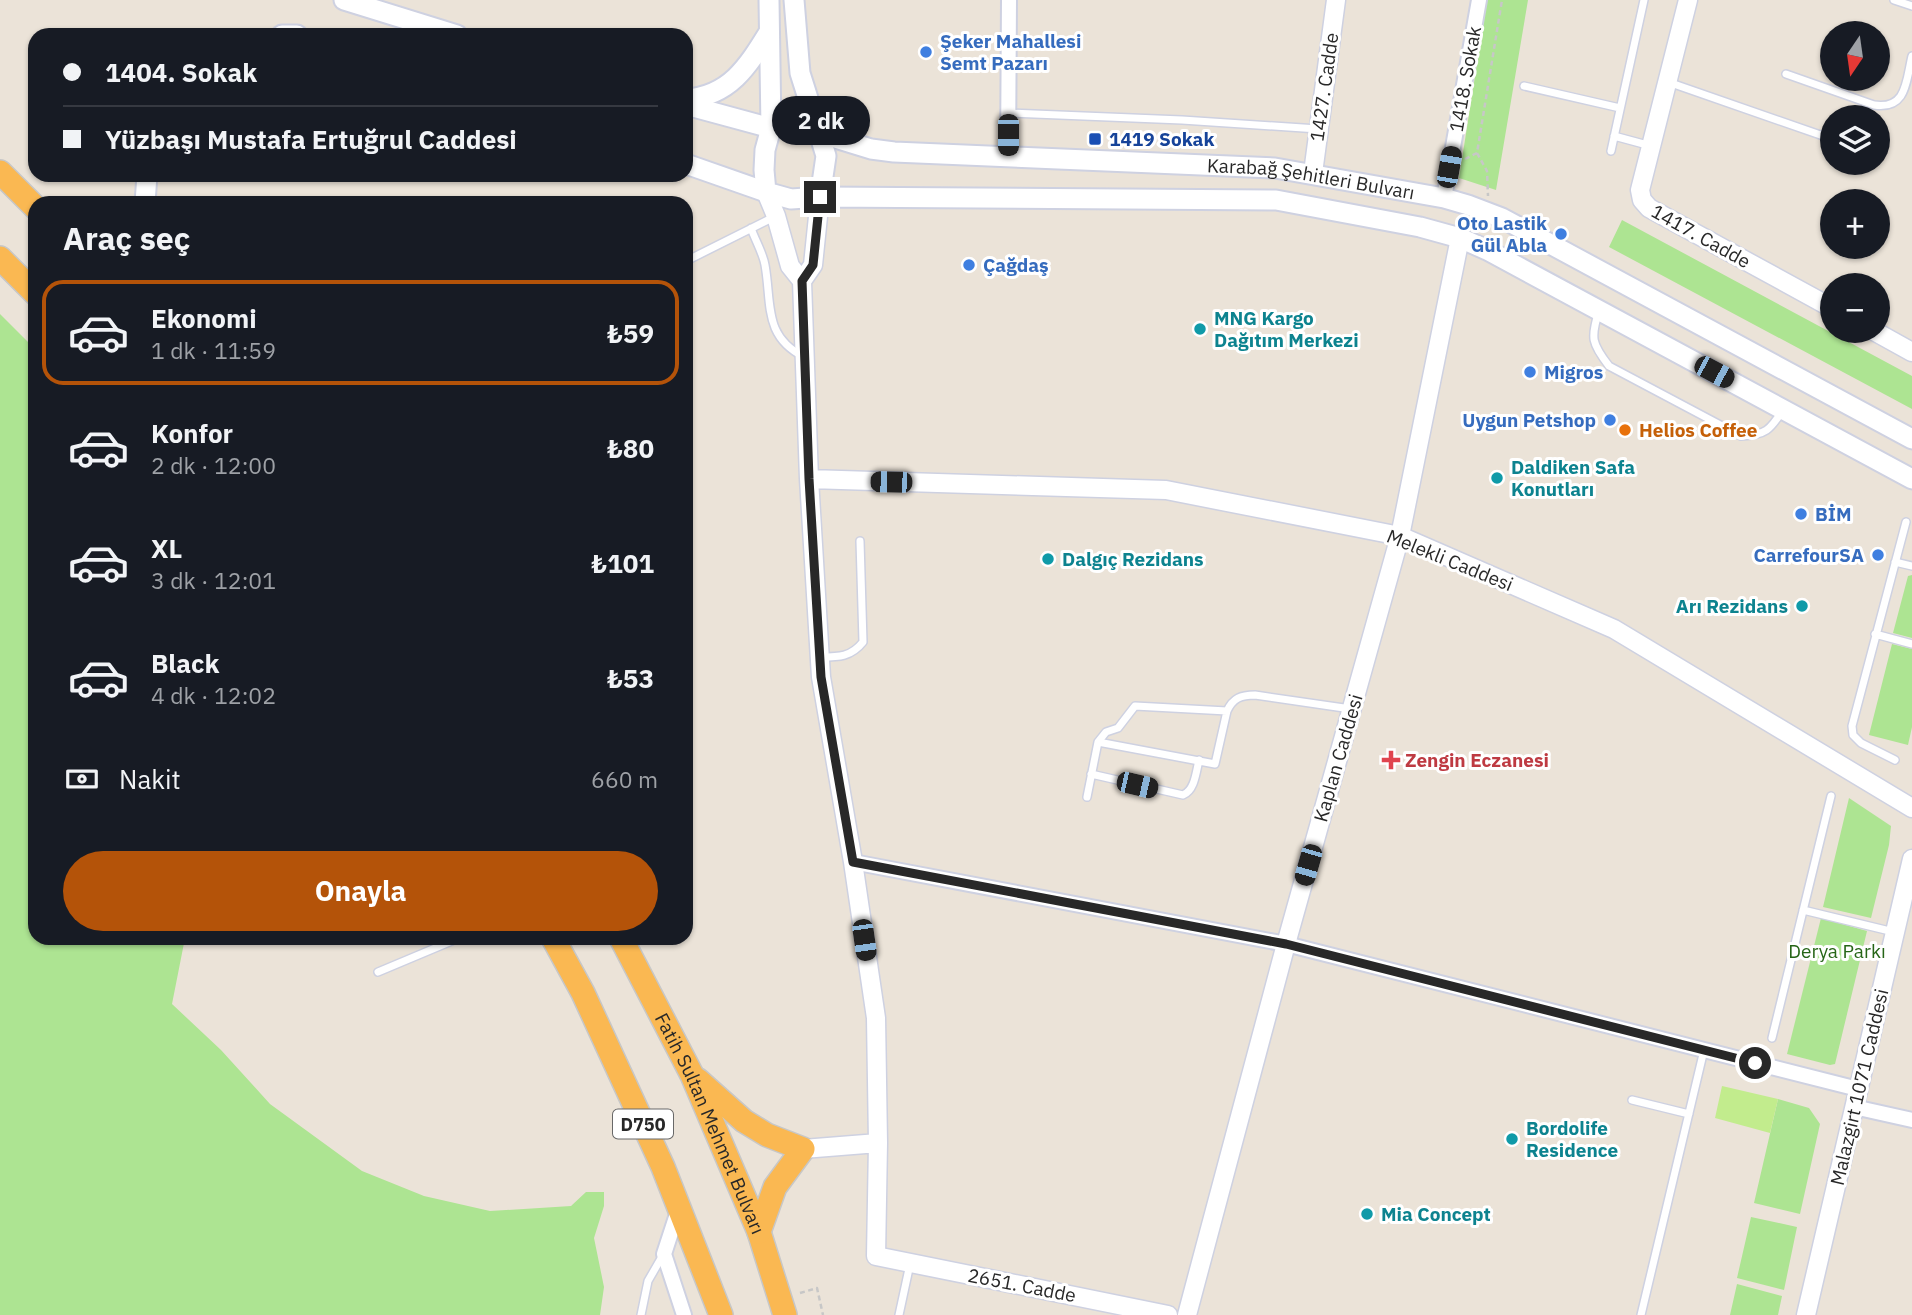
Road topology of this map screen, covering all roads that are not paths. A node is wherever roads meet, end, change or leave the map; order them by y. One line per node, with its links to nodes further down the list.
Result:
1 (344, 0): 11 (main road)
2 (769, 0): 12 (main road)
3 (794, 0): 23 (main road)
4 (1009, 0): 20 (street)
5 (1336, 0): 22 (street, 1427. Cadde)
6 (1479, 0): 34 (street, 1418. Sokak)
7 (1644, 0): 19 (lane)
8 (1688, 0): 15 (street, 1417. Cadde)
9 (1894, 0): 10 (lane)
10 (1912, 6)
11 (434, 28)
12 (770, 32): 17 (main road); 21 (main road)
13 (1912, 56): 14 (lane)
14 (1786, 74)
15 (1667, 81): 24 (lane); 26 (street, 1417. Cadde)
16 (1524, 86): 19 (lane)
17 (693, 98)
18 (693, 107): 21 (main road, Karabağ Şehitleri Bulvarı)
19 (1620, 108): 25 (lane)
20 (1008, 113): 22 (lane); 28 (street)
21 (771, 128): 23 (main road, Karabağ Şehitleri Bulvarı); 32 (main road)
22 (1319, 129): 31 (street, 1427. Cadde)
23 (819, 133): 28 (main road, Karabağ Şehitleri Bulvarı); 33 (main road)
24 (1820, 135)
25 (1614, 136): 26 (lane); 27 (lane)
26 (1651, 146): 43 (street, 1417. Cadde)
27 (1611, 151)
28 (1008, 157): 31 (main road, Karabağ Şehitleri Bulvarı)
29 (693, 166): 32 (main road, Karabağ Şehitleri Bulvarı)
30 (0, 172): 35 (highway)
31 (1313, 173): 34 (main road, Karabağ Şehitleri Bulvarı)
32 (766, 192): 33 (main road, Karabağ Şehitleri Bulvarı); 36 (street)
33 (820, 197): 38 (main road, Karabağ Şehitleri Bulvarı); 41 (street)
34 (1444, 198): 49 (main road, Karabağ Şehitleri Bulvarı)
35 (28, 200)
36 (776, 216): 37 (lane); 41 (street)
37 (751, 228): 39 (lane); 47 (lane)
38 (1460, 238): 44 (main road, Karabağ Şehitleri Bulvarı); 53 (street, Kaplan Caddesi)
39 (693, 257)
40 (0, 258): 42 (highway)
41 (802, 281): 47 (street)
42 (28, 286)
43 (1820, 301)
44 (1599, 310): 48 (main road, Karabağ Şehitleri Bulvarı); 48 (lane)
45 (1890, 340): 46 (street)
46 (1912, 352)
47 (804, 358): 50 (street)
48 (1783, 410): 51 (main road, Karabağ Şehitleri Bulvarı)
49 (1912, 439)
50 (809, 479): 53 (street, Melekli Caddesi); 59 (street)
51 (1912, 479)
52 (1906, 523): 55 (lane)
53 (1400, 536): 60 (street, Kaplan Caddesi); 68 (street, Melekli Caddesi)
54 (860, 541): 59 (lane)
55 (1895, 562): 56 (lane); 57 (lane)
56 (1912, 566)
57 (1875, 634): 58 (lane); 64 (lane)
58 (1912, 644)
59 (820, 657): 70 (street)
60 (1352, 709): 61 (lane); 73 (street, Kaplan Caddesi)
61 (1227, 711): 62 (lane); 63 (lane)
62 (1098, 742): 63 (lane); 65 (lane)
63 (1199, 760): 65 (lane)
64 (1895, 761)
65 (1091, 774): 67 (lane)
66 (1831, 796): 71 (lane)
67 (1087, 797)
68 (1912, 808)
69 (1912, 859): 72 (street, Malazgirt 1071 Caddesi)
70 (853, 862): 73 (street); 85 (street)
71 (1803, 910): 72 (lane); 78 (lane)
72 (1895, 933): 81 (street, Malazgirt 1071 Caddesi)
73 (1286, 944): 79 (street); 97 (street, Kaplan Caddesi)
74 (442, 945): 77 (lane)
75 (557, 945): 87 (highway, D750)
76 (625, 945): 80 (highway, Fatih Sultan Mehmet Bulvarı)
77 (378, 972)
78 (1772, 1038)
79 (1704, 1050): 81 (street); 83 (lane)
80 (692, 1075): 86 (highway); 88 (highway, Fatih Sultan Mehmet Bulvarı)
81 (1856, 1098): 84 (street); 99 (street, Malazgirt 1071 Caddesi)
82 (1632, 1100): 83 (lane)
83 (1689, 1114): 98 (lane)
84 (1912, 1120)
85 (878, 1143): 86 (street); 90 (street, 2651. Cadde)
86 (803, 1149): 88 (highway)
87 (679, 1208): 89 (street); 93 (highway, D750)
88 (760, 1232): 94 (highway, Fatih Sultan Mehmet Bulvarı)
89 (664, 1254): 91 (lane); 92 (street)
90 (910, 1263): 95 (lane); 96 (street, 2651. Cadde)
91 (641, 1315)
92 (684, 1315)
93 (721, 1315)
94 (785, 1315)
95 (899, 1315)
96 (1168, 1315)
97 (1187, 1315)
98 (1641, 1315)
99 (1806, 1315)

